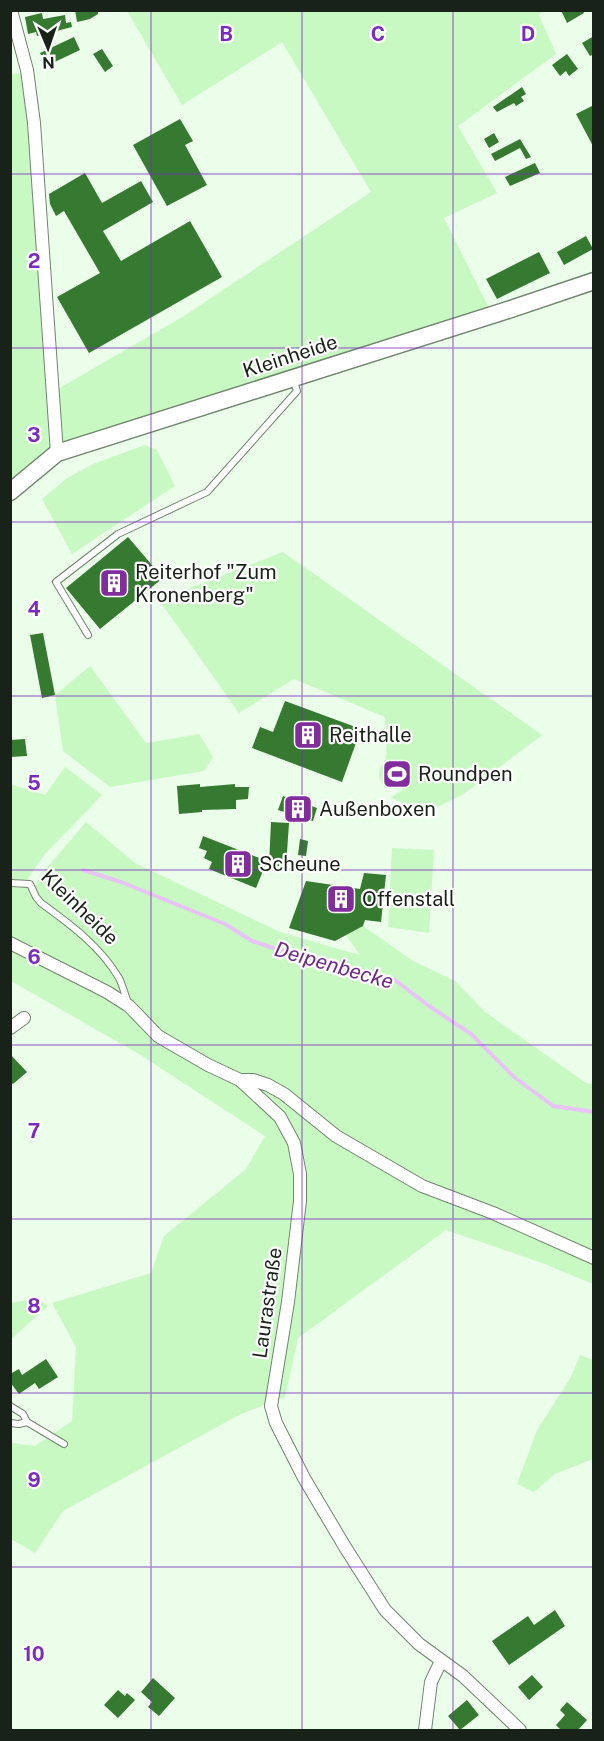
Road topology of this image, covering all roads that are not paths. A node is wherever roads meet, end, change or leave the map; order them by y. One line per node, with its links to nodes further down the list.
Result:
1 (11, 10): 4 (street)
2 (594, 280): 3 (street, Kleinheide)
3 (293, 377): 4 (street, Kleinheide); 6 (lane)
4 (57, 453): 5 (street, Kleinheide)
5 (10, 492)
6 (88, 635)
7 (10, 883): 9 (lane, Kleinheide)
8 (10, 943): 9 (street, Laurastraße)
9 (129, 1006): 12 (street, Laurastraße)
10 (24, 1018): 11 (street)
11 (10, 1028)
12 (240, 1080): 13 (street); 18 (street, Laurastraße)
13 (594, 1258)
14 (10, 1406): 15 (lane)
15 (27, 1422): 16 (lane); 17 (lane)
16 (10, 1423)
17 (64, 1444)
18 (441, 1661): 19 (street); 20 (street, Laurastraße)
19 (425, 1731)
20 (520, 1731)

